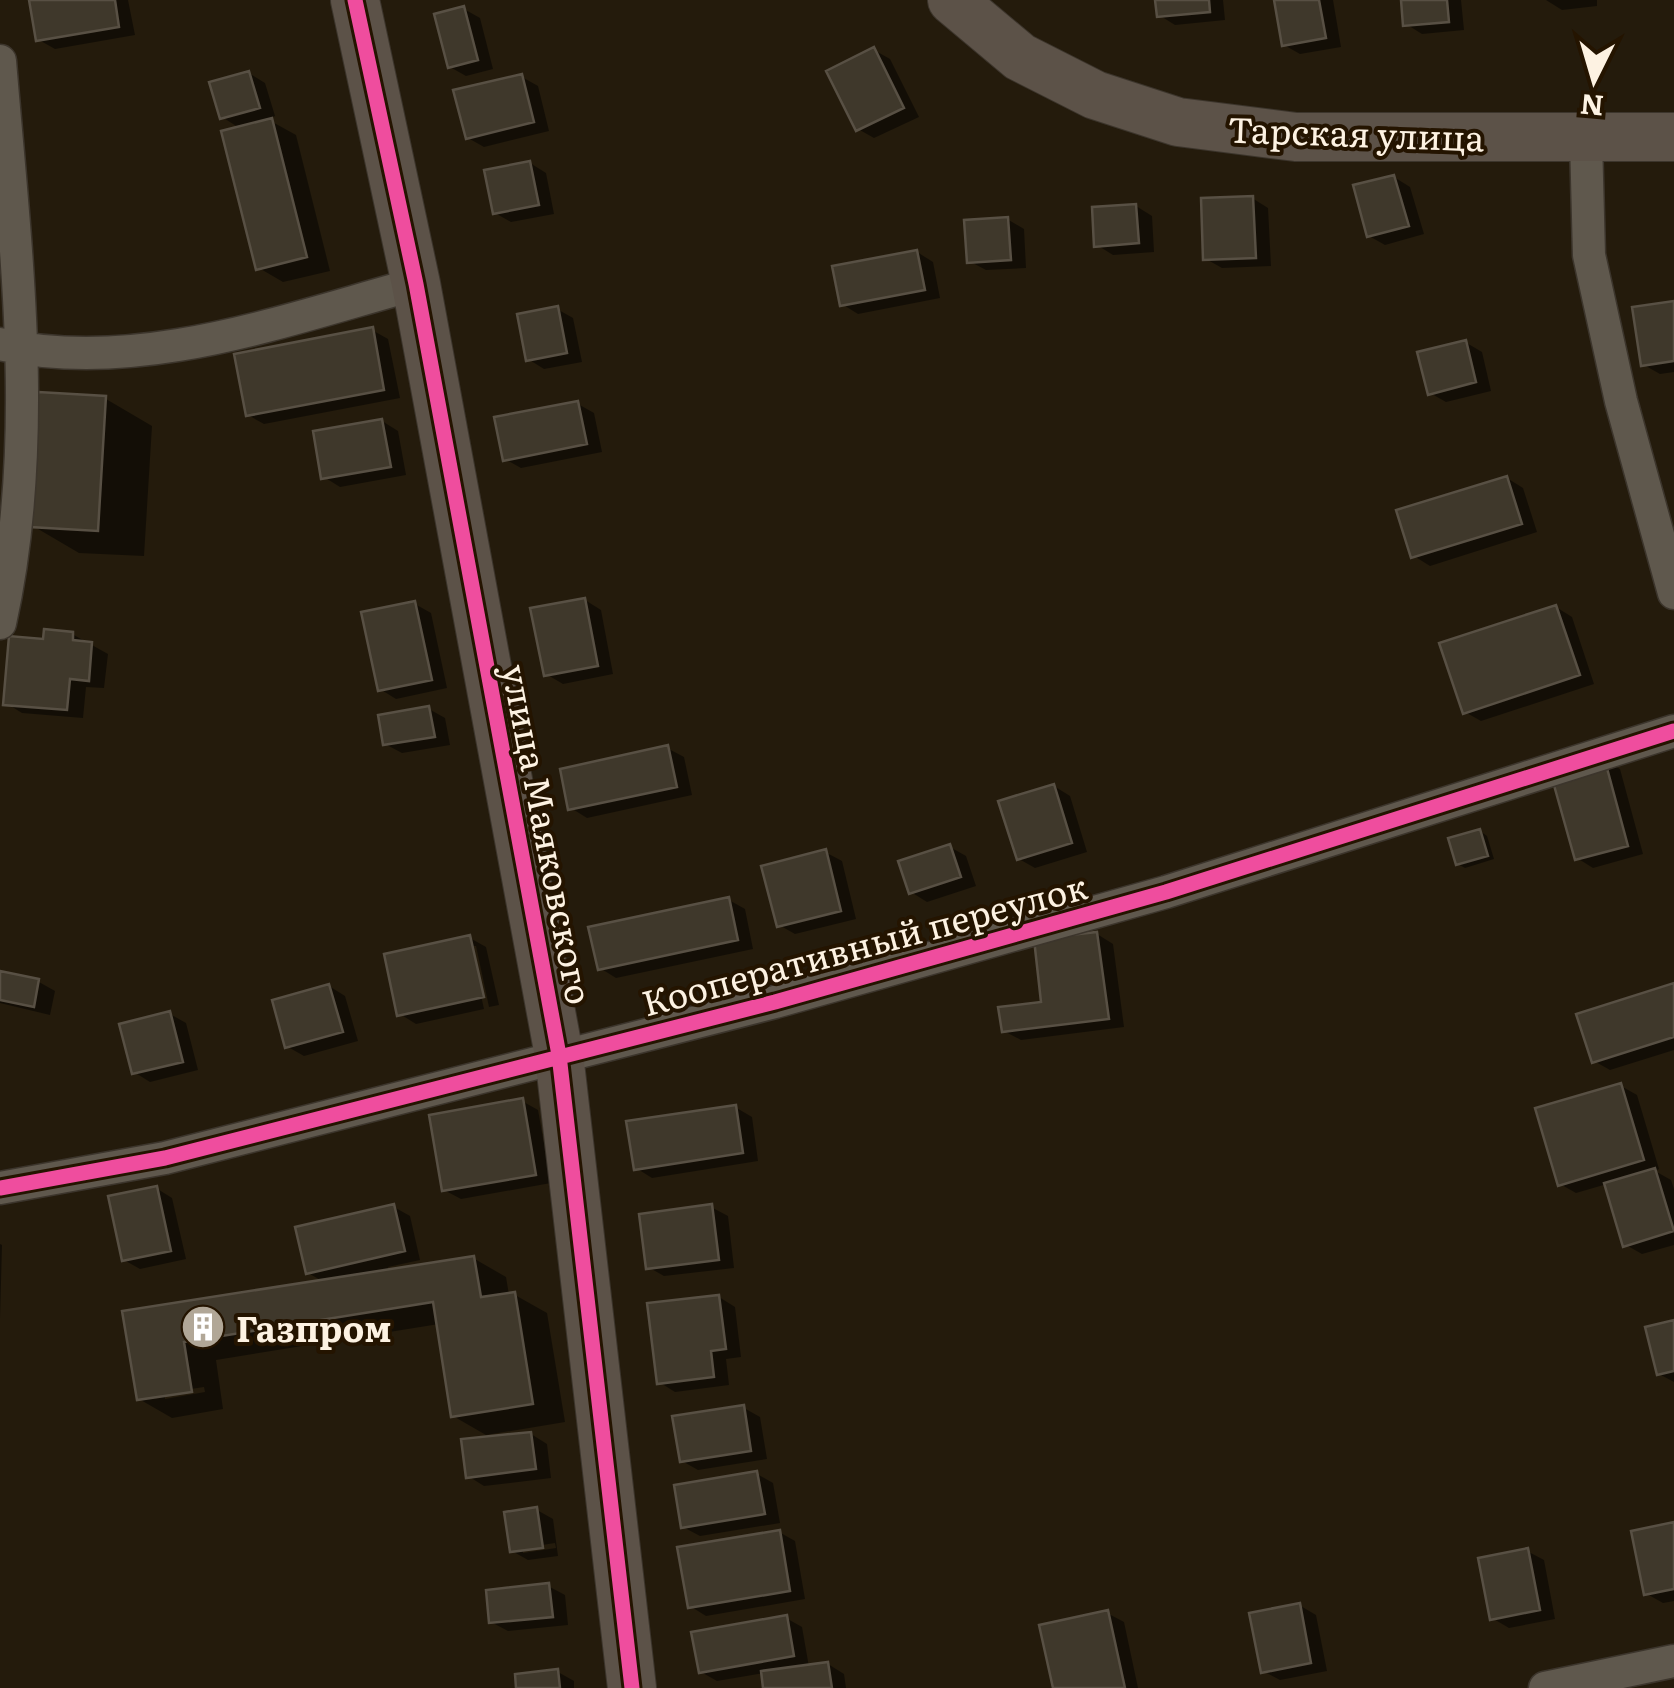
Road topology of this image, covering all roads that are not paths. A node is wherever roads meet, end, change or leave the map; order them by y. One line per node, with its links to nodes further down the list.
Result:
1 (354, 0): 6 (street, улица Маяковского)
2 (952, 0): 5 (street, Тарская улица)
3 (0, 61): 7 (street)
4 (1674, 137): 5 (street, Тарская улица)
5 (1586, 140): 8 (street)
6 (416, 284): 7 (street); 11 (street, улица Маяковского)
7 (10, 346): 9 (street)
8 (1674, 593)
9 (0, 623)
10 (1674, 731): 11 (street, Кооперативный переулок)
11 (560, 1055): 12 (street, Кооперативный переулок); 14 (street, улица Маяковского)
12 (0, 1188)
13 (1674, 1660): 15 (street)
14 (632, 1688)
15 (1545, 1688)

